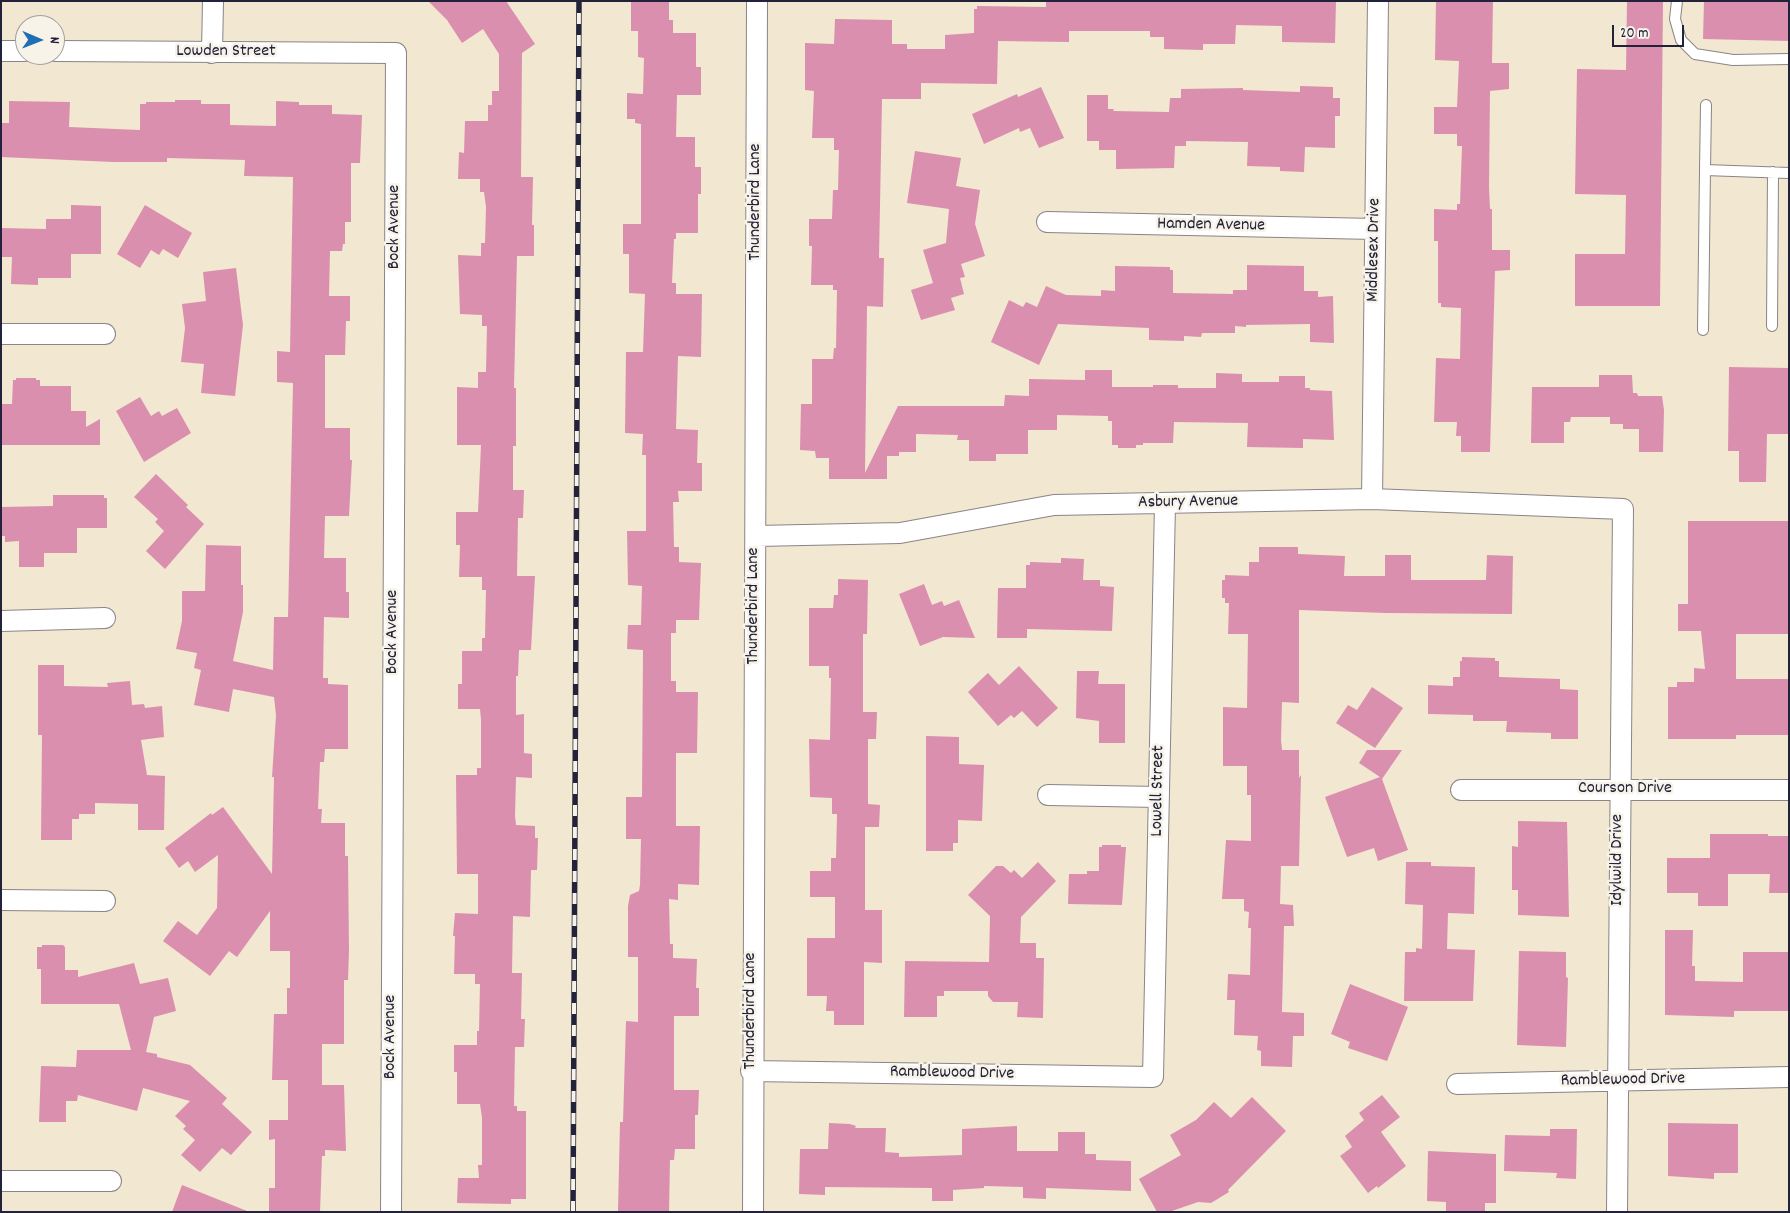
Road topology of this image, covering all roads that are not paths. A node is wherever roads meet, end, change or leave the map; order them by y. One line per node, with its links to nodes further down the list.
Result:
1 (213, 1): 8 (street)
2 (757, 1): 24 (street, Thunderbird Lane)
3 (1378, 1): 16 (street, Middlesex Drive)
4 (1677, 1): 10 (lane)
5 (1, 50): 6 (street)
6 (15, 51)
7 (65, 51): 8 (street, Lowden Street)
8 (212, 53): 9 (street, Lowden Street)
9 (396, 53): 41 (street, Bock Avenue)
10 (1789, 59)
11 (1706, 105): 12 (lane)
12 (1705, 170): 13 (lane); 18 (lane)
13 (1773, 172): 14 (lane); 17 (lane)
14 (1789, 173)
15 (1047, 222): 16 (street, Hamden Avenue)
16 (1375, 229): 21 (street, Middlesex Drive)
17 (1772, 326)
18 (1703, 330)
19 (1, 334): 20 (street)
20 (105, 334)
21 (1372, 499): 22 (street, Asbury Avenue); 23 (street, Asbury Avenue)
22 (1165, 504): 24 (street, Asbury Avenue); 31 (street, Lowell Street)
23 (1622, 509): 28 (street, Idylwild Drive)
24 (756, 536): 34 (street, Thunderbird Lane)
25 (105, 618): 26 (street)
26 (1, 621)
27 (1460, 790): 28 (street, Courson Drive)
28 (1620, 790): 29 (street, Courson Drive); 37 (street, Idylwild Drive)
29 (1789, 790)
30 (1048, 795): 31 (street)
31 (1159, 797): 35 (street, Lowell Street)
32 (1, 900): 33 (street)
33 (104, 901)
34 (751, 1071): 35 (street, Ramblewood Drive); 42 (street, Thunderbird Lane)
35 (1153, 1077)
36 (1789, 1078): 37 (street, Ramblewood Drive)
37 (1618, 1081): 38 (street, Ramblewood Drive); 43 (street, Idylwild Drive)
38 (1457, 1084)
39 (111, 1181): 40 (street)
40 (1, 1182)
41 (391, 1212)
42 (752, 1212)
43 (1617, 1212)

